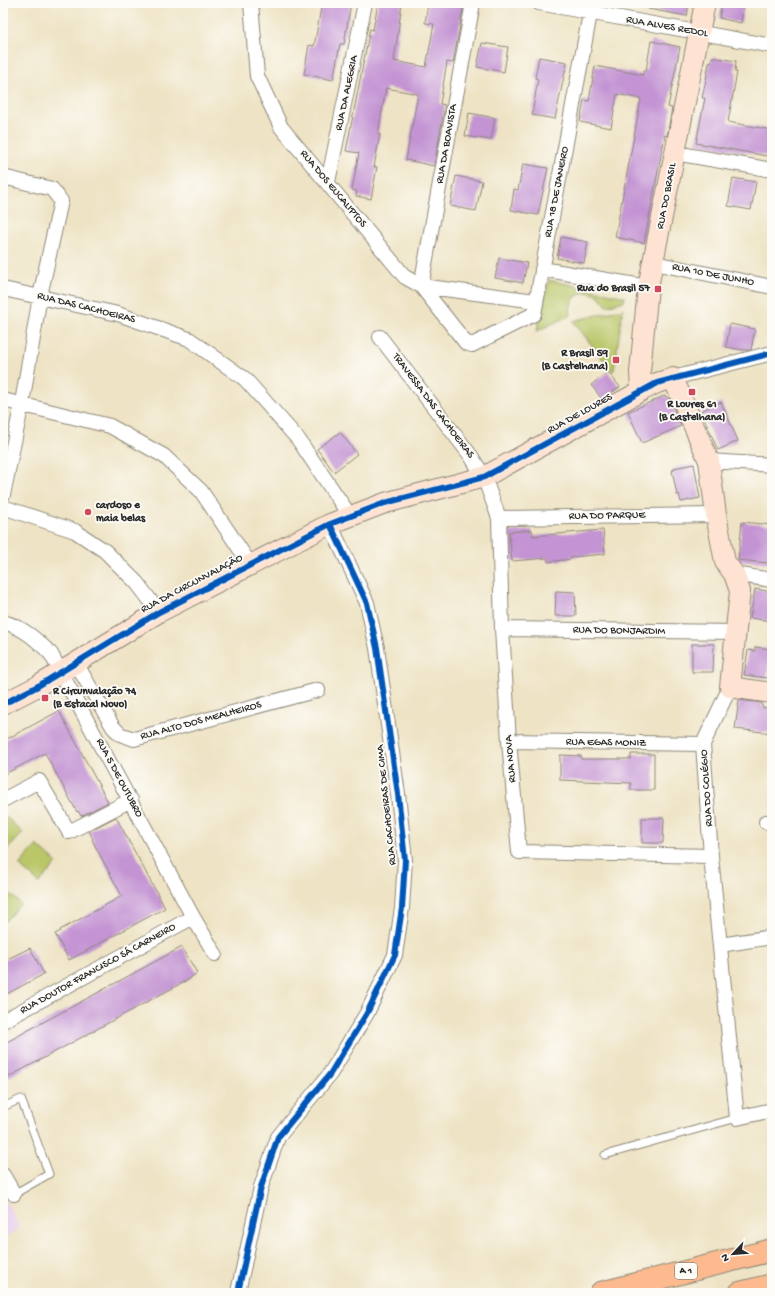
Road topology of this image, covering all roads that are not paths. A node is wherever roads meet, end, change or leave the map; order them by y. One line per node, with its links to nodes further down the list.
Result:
1 (251, 3): 12 (street, RUA DOS EUCALIPTOS)
2 (365, 3): 12 (street, RUA DA ALEGRIA)
3 (473, 3): 15 (street, RUA DA BOAVISTA)
4 (539, 3): 6 (street, RUA ALVES REDOL)
5 (705, 3): 7 (street, RUA DO BRASIL)
6 (591, 8): 7 (street, RUA ALVES REDOL); 14 (street, RUA 18 DE JANEIRO)
7 (699, 32): 8 (street, RUA ALVES REDOL); 9 (street, RUA DO BRASIL)
8 (772, 46)
9 (675, 153): 10 (street); 13 (street, RUA DO BRASIL)
10 (772, 170)
11 (3, 177): 19 (street)
12 (328, 182): 15 (street, RUA DOS EUCALIPTOS)
13 (654, 263): 16 (street, RUA DO BRASIL); 17 (street, RUA 10 DE JUNHO)
14 (542, 269): 16 (street); 20 (street, RUA 18 DE JANEIRO)
15 (421, 286): 20 (street); 22 (street, RUA DOS EUCALIPTOS)
16 (648, 287): 25 (street, RUA DO BRASIL)
17 (772, 287)
18 (3, 289): 19 (street, RUA DAS CACHOEIRAS)
19 (40, 296): 27 (street); 35 (street, RUA DAS CACHOEIRAS)
20 (536, 301): 22 (street, RUA 18 DE JANEIRO)
21 (380, 337): 30 (street, TRAVESSA DAS CACHOEIRAS)
22 (472, 345)
23 (772, 353): 24 (street, RUA DE LOURES)
24 (674, 378): 25 (street, RUA DE LOURES); 28 (street, RUA DO COLÉGIO)
25 (641, 391): 30 (street, RUA DE LOURES)
26 (3, 400): 27 (street)
27 (22, 403): 31 (street); 38 (street)
28 (709, 461): 29 (street); 34 (street, RUA DO COLÉGIO)
29 (772, 465)
30 (484, 477): 32 (street, RUA DE LOURES); 36 (street, RUA NOVA)
31 (3, 495)
32 (399, 500): 35 (street, RUA DA CIRCUNVALAÇÃO)
33 (3, 507): 41 (street)
34 (716, 515): 36 (street, RUA DO PARQUE); 39 (street, RUA DO COLÉGIO)
35 (350, 516): 37 (street, RUA DA CIRCUNVALAÇÃO)
36 (498, 518): 43 (street, RUA NOVA)
37 (330, 524): 38 (street, RUA DA CIRCUNVALAÇÃO); 68 (street, RUA CACHOEIRAS DE CIMA)
38 (250, 564): 41 (street, RUA DA CIRCUNVALAÇÃO)
39 (734, 574): 40 (street); 44 (street, RUA DO COLÉGIO)
40 (772, 580)
41 (159, 612): 45 (street, RUA DA CIRCUNVALAÇÃO)
42 (3, 622): 45 (street, RUA 5 DE OUTUBRO)
43 (502, 629): 44 (street, RUA DO BONJARDIM); 50 (street, RUA NOVA)
44 (736, 632): 46 (street, RUA DO COLÉGIO)
45 (68, 667): 47 (street, RUA ALTO DOS MEALHEIROS); 49 (street, RUA DA CIRCUNVALAÇÃO); 53 (street, RUA 5 DE OUTUBRO)
46 (730, 687): 48 (street); 51 (street, RUA DO COLÉGIO)
47 (318, 690)
48 (772, 693)
49 (3, 704)
50 (509, 742): 51 (street, RUA EGAS MONIZ); 54 (street, RUA NOVA)
51 (704, 744): 54 (street, RUA DO COLÉGIO)
52 (3, 800): 53 (street)
53 (131, 800): 55 (street, RUA 5 DE OUTUBRO)
54 (711, 856): 57 (street, RUA DO COLÉGIO)
55 (193, 917): 58 (street, RUA 5 DE OUTUBRO); 59 (street, RUA DOUTOR FRANCISCO SÁ CARNEIRO)
56 (772, 937): 57 (street)
57 (720, 945): 62 (street, RUA DO COLÉGIO)
58 (215, 954)
59 (3, 1021)
60 (3, 1107): 65 (lane)
61 (772, 1110): 62 (street)
62 (737, 1118): 63 (lane)
63 (605, 1155)
64 (3, 1175): 65 (street)
65 (14, 1194)
66 (772, 1250): 69 (highway, A 1)
67 (772, 1285): 70 (highway)
68 (238, 1292)
69 (601, 1293)
70 (740, 1293)

